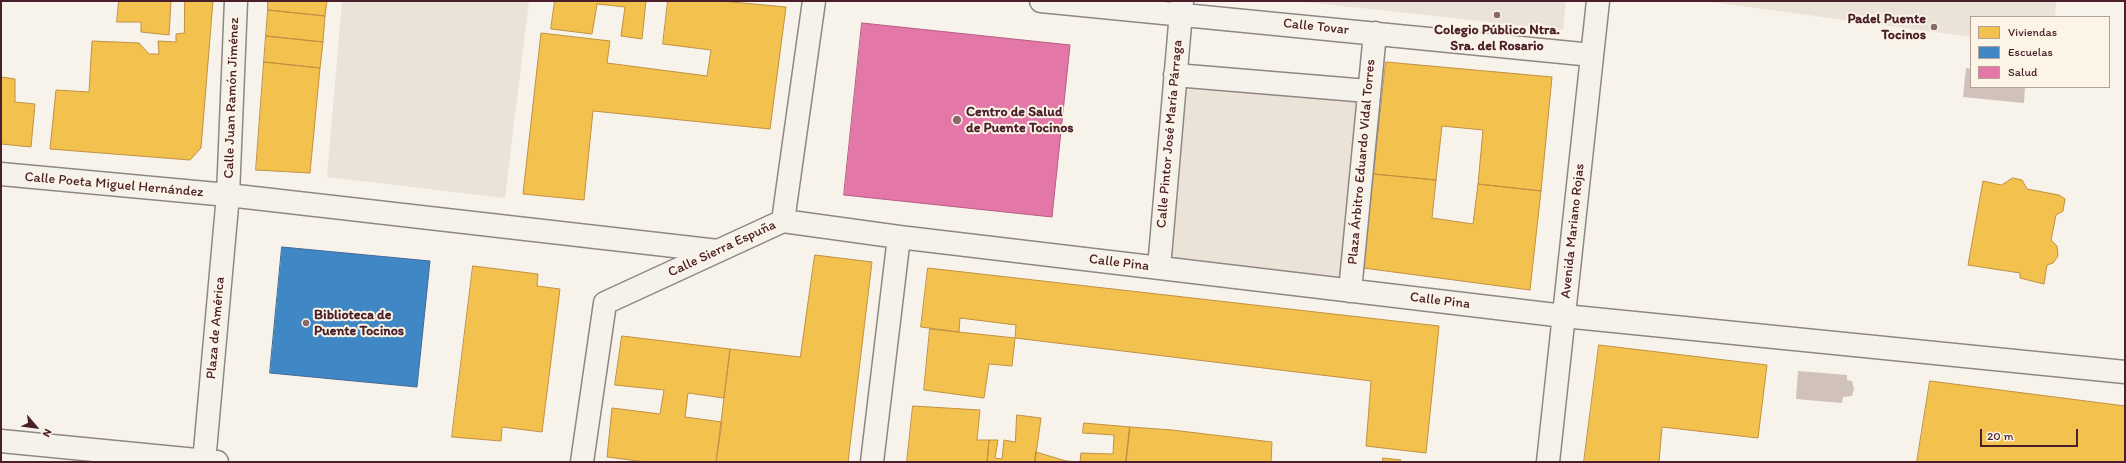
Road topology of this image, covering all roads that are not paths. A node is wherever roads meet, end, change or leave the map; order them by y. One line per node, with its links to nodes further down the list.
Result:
1 (236, 1): 11 (street, Calle Juan Ramón Jiménez)
2 (814, 1): 12 (street, Calle Sierra Espuña)
3 (1041, 1): 5 (street, Calle Tovar)
4 (1598, 1): 7 (street, Avenida Mariano Rojas)
5 (1182, 7): 6 (street, Calle Tovar); 8 (street, Calle Pintor José María Párraga)
6 (1375, 33): 7 (street, Calle Tovar); 9 (street, Plaza Árbitro Eduardo Vidal Torres)
7 (1592, 55): 17 (street, Avenida Mariano Rojas)
8 (1175, 75): 9 (street); 15 (street, Calle Pintor José María Párraga)
9 (1368, 91): 16 (street, Plaza Árbitro Eduardo Vidal Torres)
10 (1, 174): 11 (street, Calle Poeta Miguel Hernández)
11 (228, 195): 14 (street, Calle Poeta Miguel Hernández); 20 (street, Plaza de América)
12 (783, 221): 13 (street, Calle Pina); 14 (street, Calle Sierra Espuña)
13 (899, 237): 15 (street, Calle Pina); 22 (street)
14 (718, 251): 21 (street, Calle Sierra Espuña)
15 (1159, 268): 16 (street, Calle Pina)
16 (1350, 291): 17 (street, Calle Pina)
17 (1564, 316): 18 (street, Calle Pina); 23 (street, Avenida Mariano Rojas)
18 (2125, 372)
19 (1, 441): 20 (street)
20 (209, 462)
21 (582, 462)
22 (872, 462)
23 (1548, 462)

